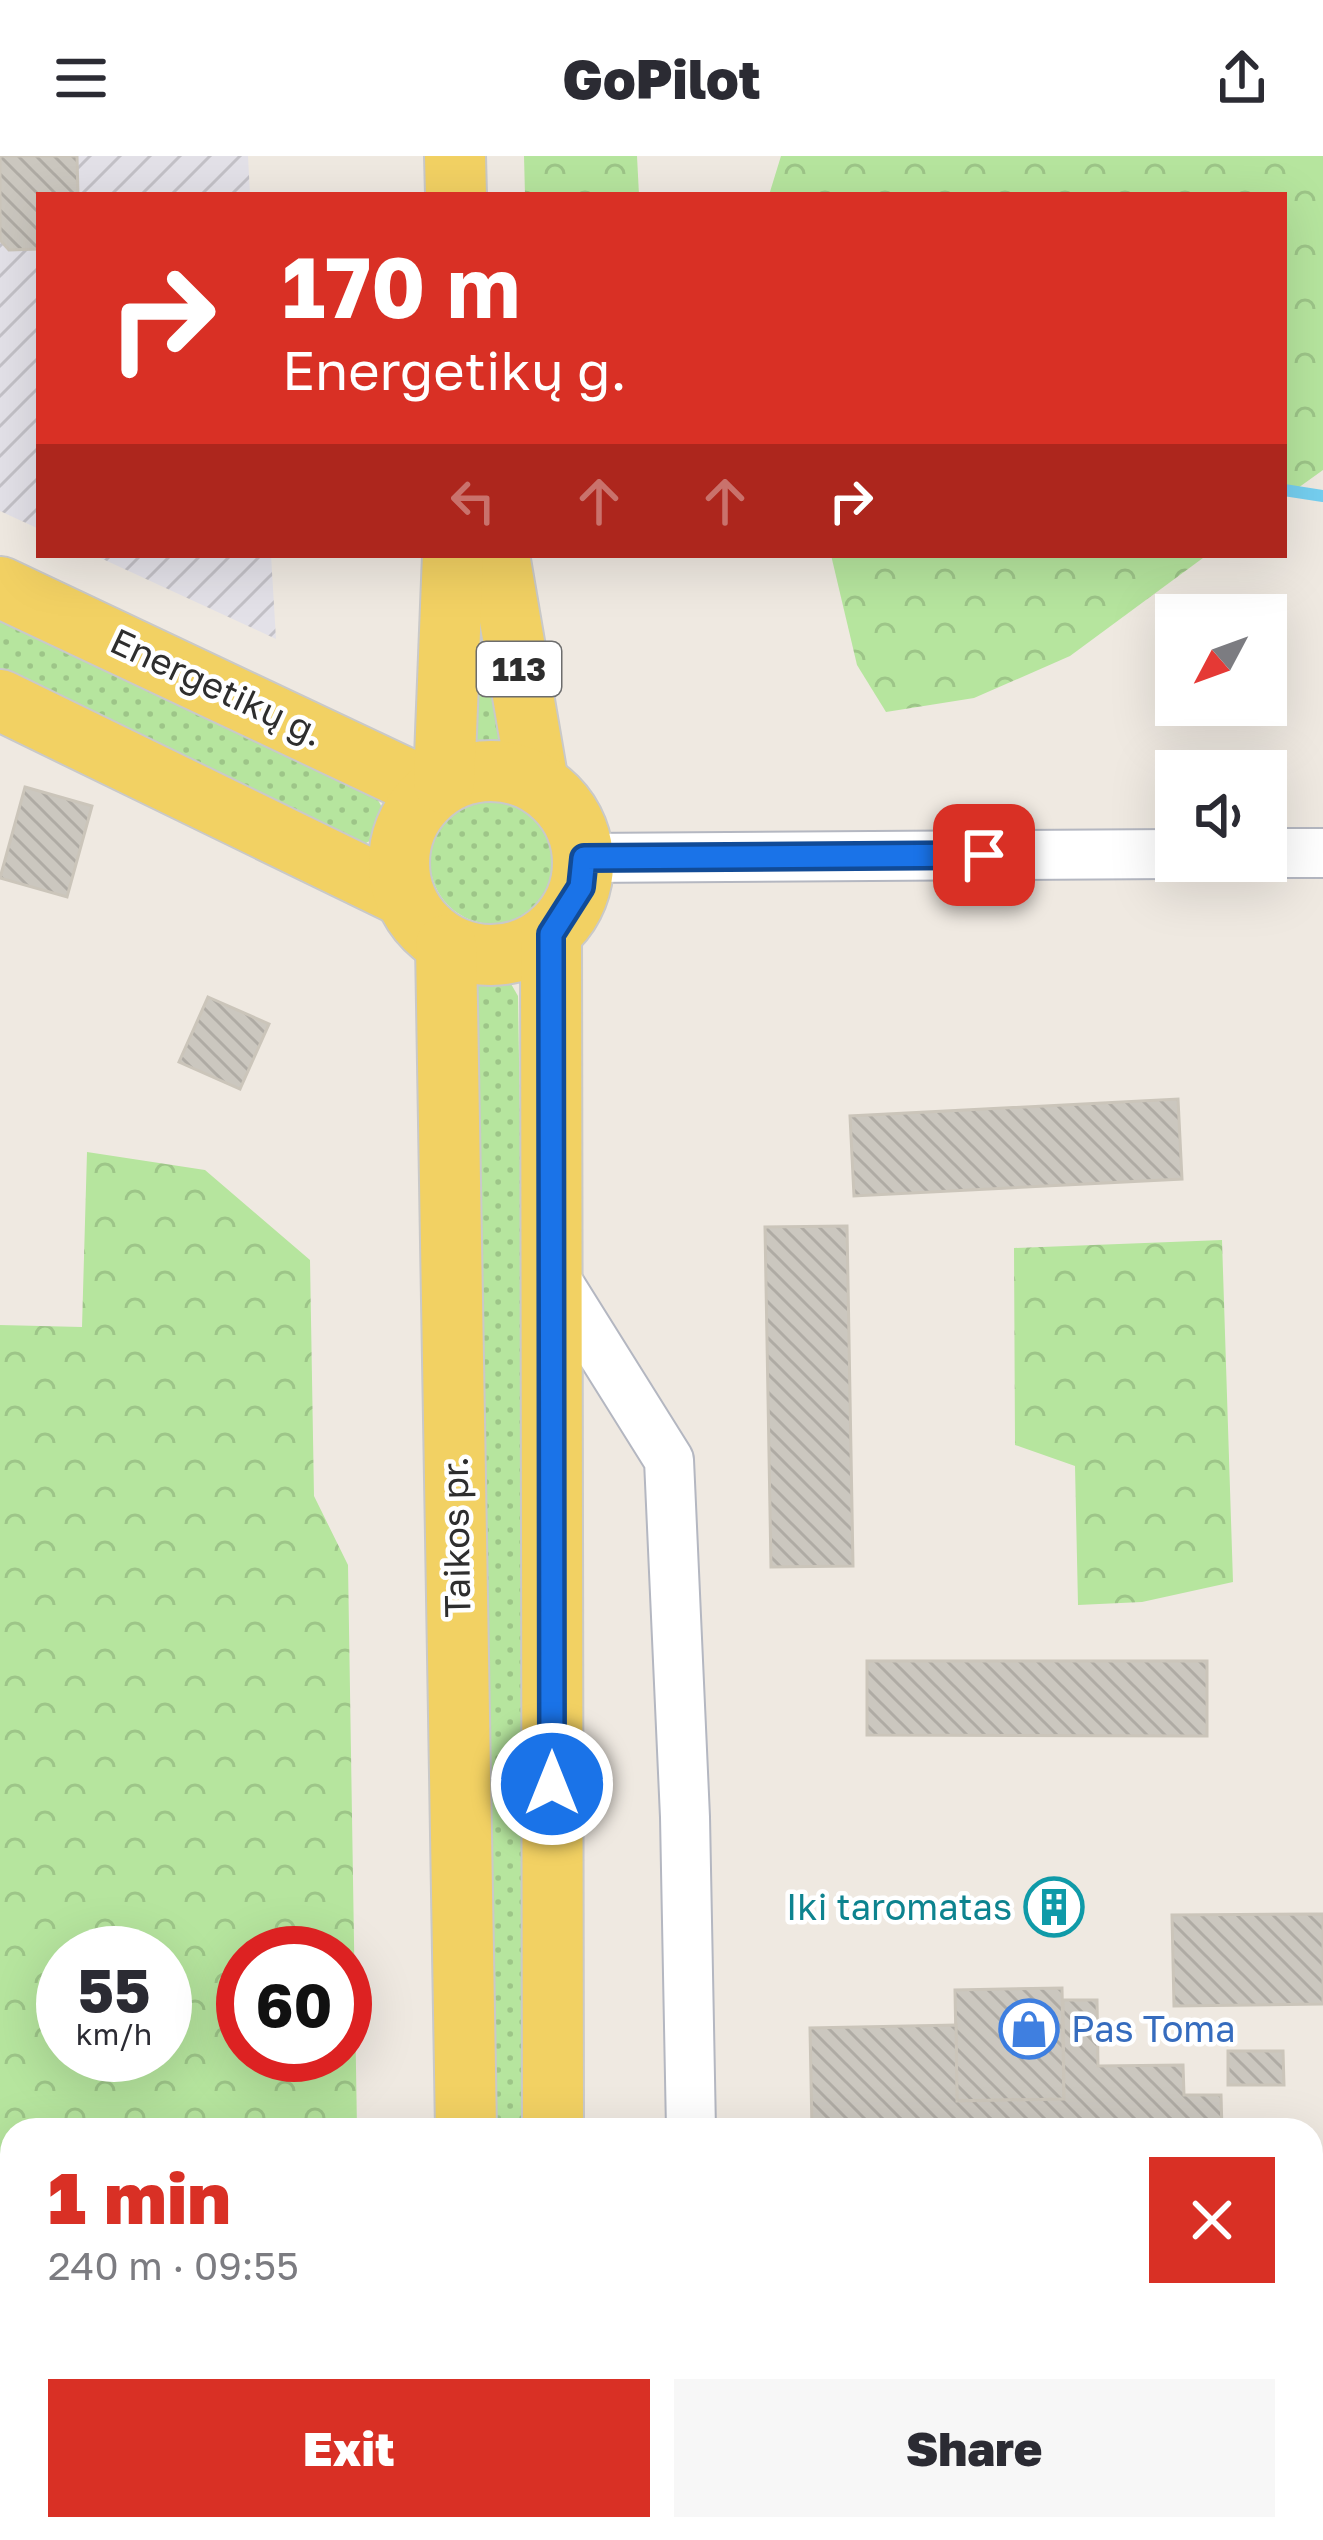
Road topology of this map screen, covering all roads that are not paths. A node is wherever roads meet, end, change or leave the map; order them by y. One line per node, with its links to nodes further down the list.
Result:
1 (455, 156): 2 (main road)
2 (456, 192)
3 (453, 558): 8 (main road, 113)
4 (500, 558): 7 (main road, 113)
5 (0, 587): 8 (main road, Energetikų g.)
6 (0, 700): 13 (main road)
7 (538, 783): 8 (main road); 12 (main road, 113)
8 (438, 787): 13 (main road, 113)
9 (1323, 853): 11 (street)
10 (1155, 854): 12 (street)
11 (1287, 854)
12 (584, 858): 14 (main road)
13 (405, 897): 15 (main road)
14 (551, 934): 15 (main road); 16 (main road)
15 (446, 945): 17 (main road, Taikos pr.)
16 (552, 1273): 18 (main road); 19 (street)
17 (466, 2118)
18 (553, 2118)
19 (691, 2118)

